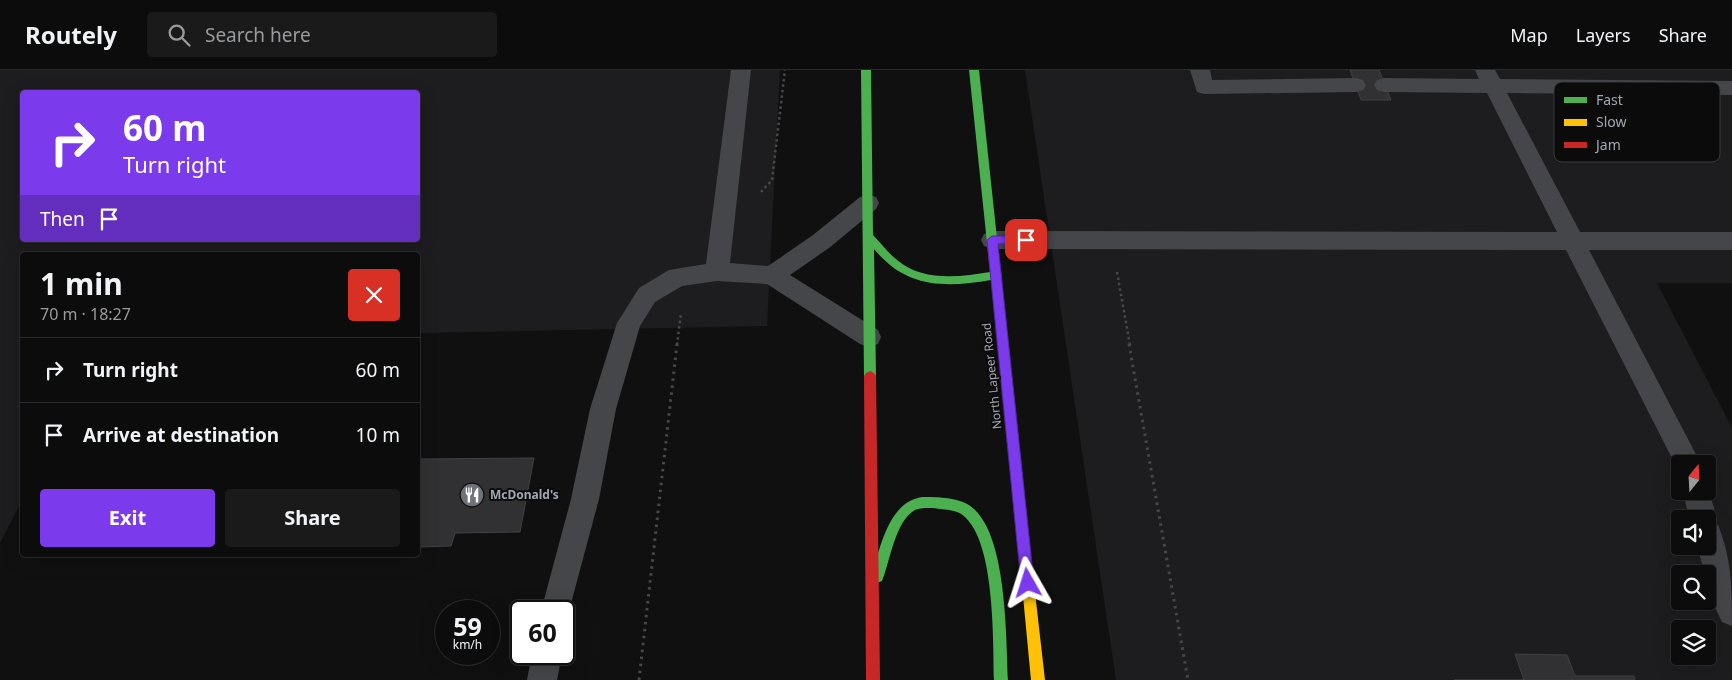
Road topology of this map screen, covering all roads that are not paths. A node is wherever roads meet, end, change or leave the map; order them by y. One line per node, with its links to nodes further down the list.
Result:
1 (741, 70): 14 (lane)
2 (866, 70): 9 (main road)
3 (974, 70): 11 (main road, North Lapeer Road)
4 (1202, 78): 8 (lane)
5 (1489, 78): 6 (lane); 7 (lane); 12 (lane)
6 (1586, 82)
7 (1384, 85)
8 (1356, 86)
9 (868, 203): 10 (main road); 15 (lane)
10 (868, 236): 16 (main road); 17 (main road)
11 (992, 240): 12 (lane); 16 (main road, North Lapeer Road)
12 (1573, 241): 13 (lane); 18 (lane)
13 (1732, 241)
14 (717, 272): 15 (lane); 21 (lane)
15 (771, 275): 17 (lane)
16 (996, 275): 27 (main road, North Lapeer Road)
17 (869, 337): 20 (main road)
18 (1683, 455)
19 (1714, 555): 22 (lane)
20 (872, 591): 25 (main road); 26 (main road)
21 (558, 600)
22 (1732, 612)
23 (545, 665): 24 (lane)
24 (542, 680)
25 (872, 680)
26 (1001, 680)
27 (1038, 680)

